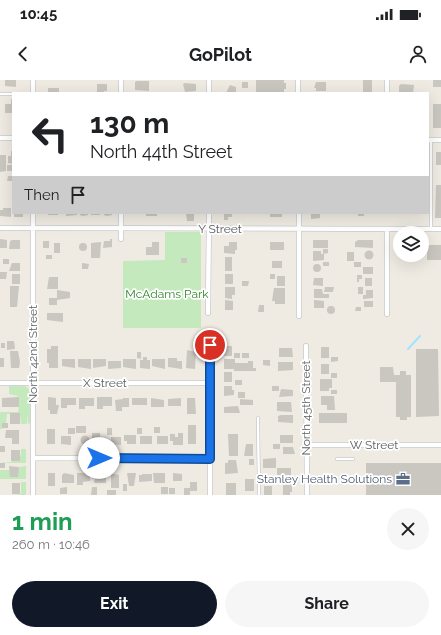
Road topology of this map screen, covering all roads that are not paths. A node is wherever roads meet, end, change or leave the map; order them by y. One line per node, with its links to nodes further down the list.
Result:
1 (33, 80): 6 (street)
2 (121, 80): 7 (street)
3 (209, 80): 8 (street)
4 (298, 80): 9 (street)
5 (387, 80): 10 (street)
6 (33, 92)
7 (121, 92)
8 (209, 92)
9 (298, 92)
10 (387, 92)
11 (0, 94): 12 (lane)
12 (12, 94)
13 (0, 138): 14 (street)
14 (12, 138)
15 (429, 140): 16 (street); 27 (lane)
16 (441, 140)
17 (33, 214): 22 (street, North 42nd Street)
18 (121, 214): 23 (street)
19 (209, 214): 24 (street)
20 (299, 214): 25 (street)
21 (0, 228): 22 (street, Y Street)
22 (33, 228): 23 (street, Y Street); 36 (street, North 42nd Street)
23 (121, 228): 24 (street, Y Street); 29 (street)
24 (209, 229): 25 (street, Y Street); 30 (street)
25 (299, 229): 26 (street, Y Street); 32 (street)
26 (387, 229): 27 (street, Y Street); 31 (street)
27 (431, 229): 28 (street, Y Street)
28 (441, 229)
29 (121, 239)
30 (208, 313)
31 (388, 314)
32 (299, 316)
33 (210, 345): 37 (street)
34 (306, 346): 40 (street, North 45th Street)
35 (0, 383): 36 (street, X Street)
36 (33, 383): 37 (street, X Street); 41 (street, North 42nd Street)
37 (210, 383): 42 (street)
38 (258, 418): 47 (lane)
39 (441, 445): 40 (street, W Street)
40 (306, 446): 48 (street, North 45th Street)
41 (33, 458): 42 (street); 45 (street, North 42nd Street)
42 (210, 459): 46 (street)
43 (337, 459): 44 (lane)
44 (354, 459)
45 (33, 495)
46 (210, 495)
47 (259, 495)
48 (307, 495)

